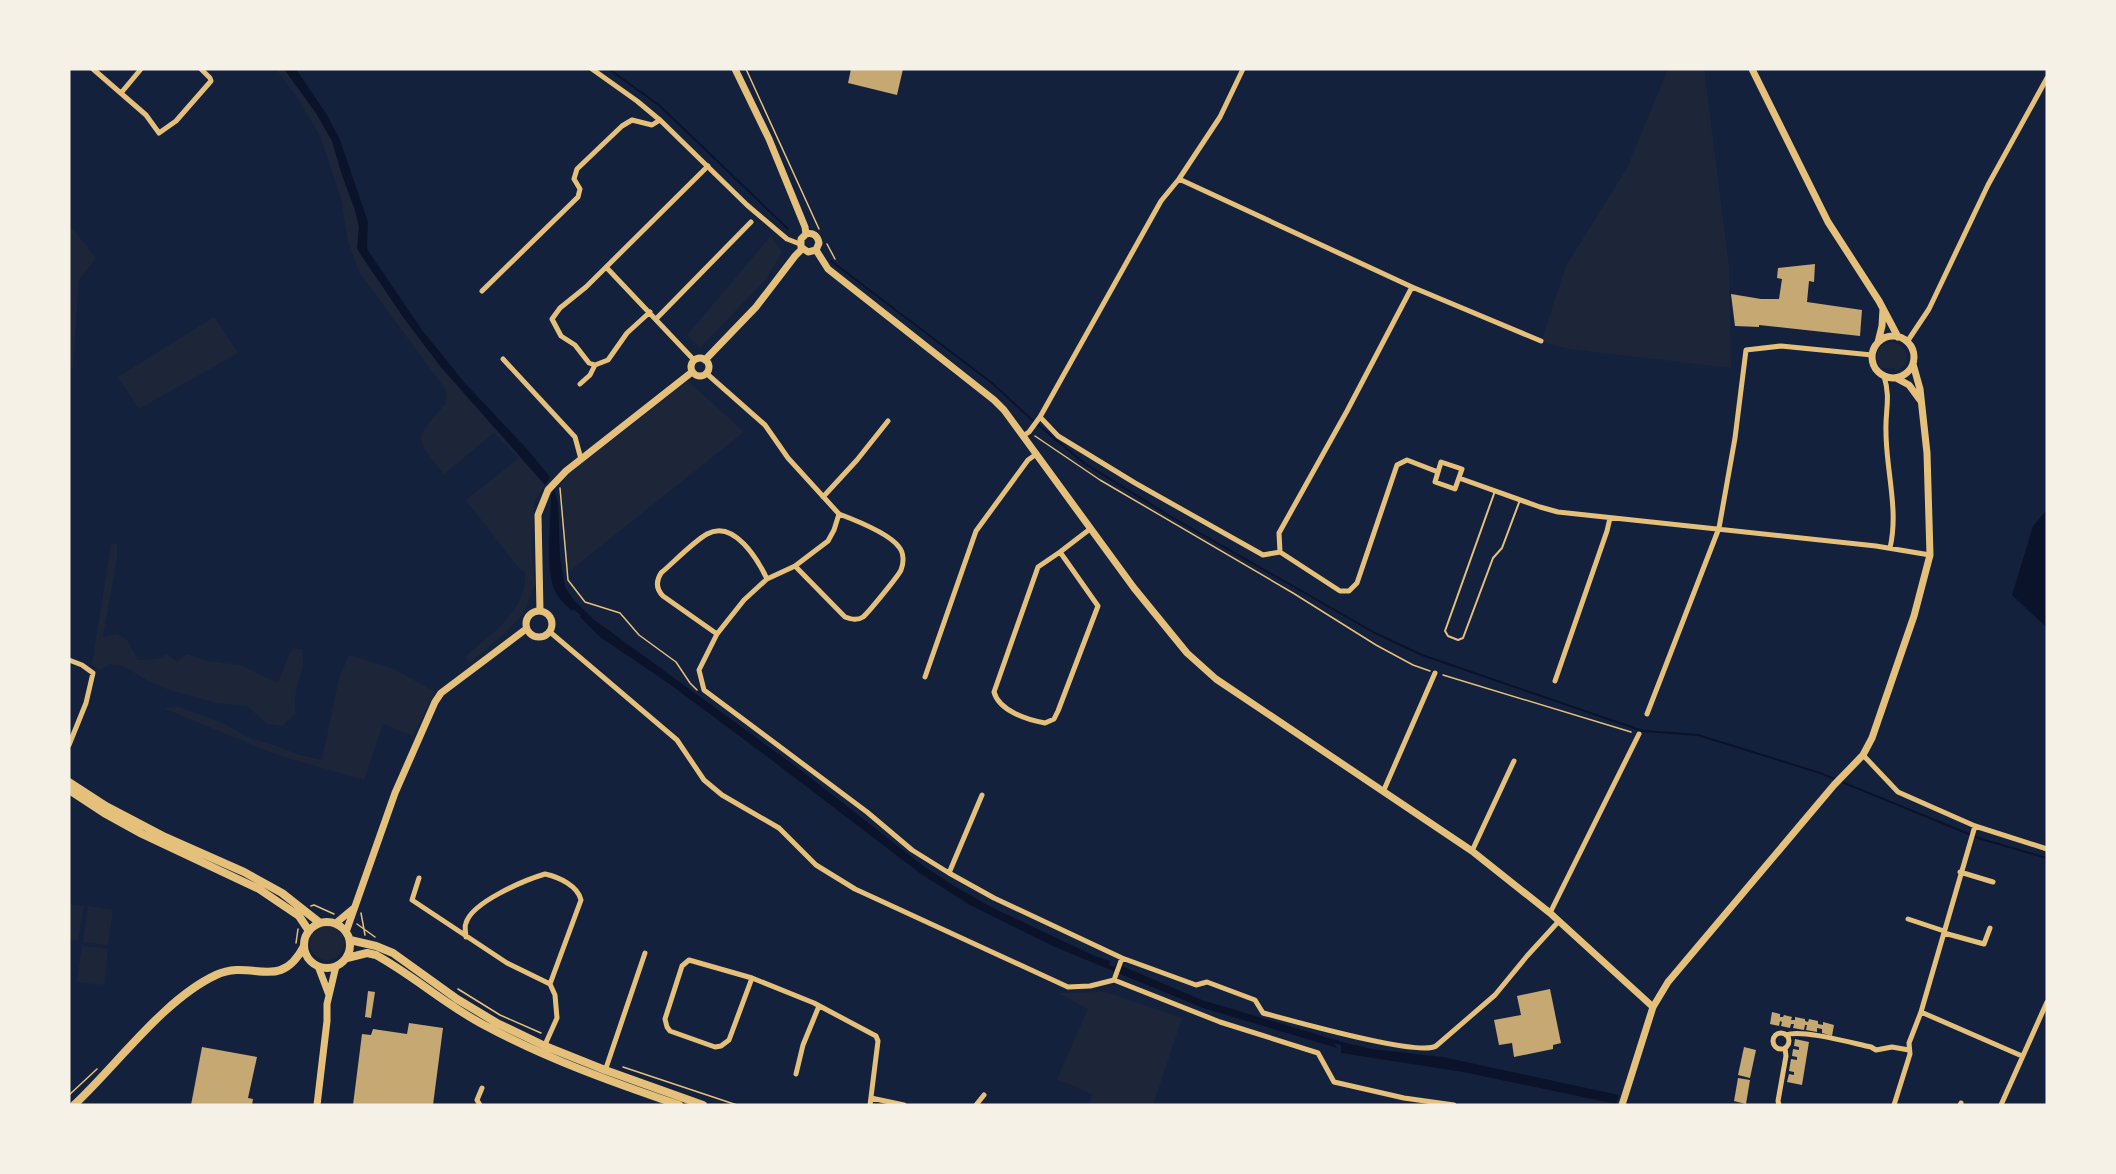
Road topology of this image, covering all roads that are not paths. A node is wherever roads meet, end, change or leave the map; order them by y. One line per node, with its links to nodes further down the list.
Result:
1 (93, 69): 9 (street)
2 (141, 69): 9 (street)
3 (201, 69): 9 (street)
4 (592, 69): 10 (street)
5 (735, 69): 14 (street)
6 (1243, 69): 12 (street)
7 (1752, 69): 20 (street)
8 (2047, 78): 26 (street)
9 (121, 93)
10 (660, 120): 11 (street); 19 (street)
11 (708, 166): 15 (street); 17 (street)
12 (1179, 179): 18 (street); 39 (street)
13 (751, 222): 22 (street)
14 (806, 234): 15 (street); 16 (street)
15 (801, 246): 16 (street); 30 (street)
16 (816, 250): 41 (street)
17 (606, 267): 21 (street); 32 (street)
18 (1412, 287): 24 (street); 55 (street)
19 (482, 291)
20 (1882, 309): 23 (street); 25 (street)
21 (650, 312): 22 (street); 32 (street)
22 (656, 319): 29 (street)
23 (1898, 337): 25 (street); 26 (street)
24 (1541, 341)
25 (1878, 342): 27 (street)
26 (1907, 342): 31 (street)
27 (1872, 356): 35 (street); 52 (street)
28 (503, 359): 43 (street)
29 (694, 360): 30 (street); 33 (street)
30 (705, 360): 34 (street)
31 (1913, 363): 36 (street); 38 (street)
32 (595, 364): 37 (street)
33 (692, 372): 34 (street); 43 (street)
34 (706, 373): 47 (street)
35 (1884, 376): 36 (street); 53 (street)
36 (1896, 378): 38 (street)
37 (580, 384)
38 (1921, 403): 56 (street)
39 (1038, 419): 41 (street); 55 (street)
40 (888, 421): 47 (street)
41 (1026, 434): 42 (street)
42 (1035, 455): 51 (street); 65 (street)
43 (582, 459): 59 (street)
44 (1438, 472): 45 (street); 45 (street); 55 (street)
45 (1459, 478): 46 (street)
46 (1496, 491): 48 (street); 48 (lane)
47 (823, 497): 49 (street)
48 (1520, 500): 50 (street)
49 (839, 514): 57 (street); 57 (street)
50 (1610, 518): 52 (street); 66 (street)
51 (1090, 528): 54 (street); 74 (street)
52 (1719, 528): 53 (street); 67 (street)
53 (1890, 548): 56 (street)
54 (1060, 552): 54 (street)
55 (1280, 552)
56 (1930, 555): 70 (street)
57 (795, 566): 58 (street)
58 (767, 579): 62 (street); 62 (street)
59 (540, 611): 60 (street); 61 (street)
60 (526, 629): 61 (street); 83 (street)
61 (549, 632): 104 (street)
62 (717, 634): 80 (street)
63 (69, 660): 69 (street)
64 (1435, 672): 74 (street)
65 (925, 677)
66 (1555, 681)
67 (1647, 714)
68 (1639, 734): 84 (street)
69 (69, 745)
70 (1863, 755): 76 (street); 109 (street)
71 (1514, 761): 78 (street)
72 (69, 782): 87 (main road)
73 (69, 790): 90 (main road)
74 (1383, 792): 78 (street)
75 (982, 795): 80 (street)
76 (1975, 826): 77 (street); 79 (street)
77 (2047, 849)
78 (1472, 851): 84 (street)
79 (1960, 872): 82 (street); 92 (street)
80 (949, 873): 98 (street)
81 (419, 878): 93 (street)
82 (1993, 882)
83 (358, 909): 88 (street); 91 (street)
84 (1550, 913): 86 (street)
85 (1908, 919): 92 (street)
86 (1559, 921): 98 (street); 109 (street)
87 (320, 923): 88 (main road); 90 (main road)
88 (336, 923): 91 (main road)
89 (1990, 928): 92 (street)
90 (309, 931): 95 (main road)
91 (346, 932): 94 (main road)
92 (1944, 932): 110 (street)
93 (466, 937): 105 (street); 105 (street)
94 (350, 940): 97 (main road); 113 (main road)
95 (304, 946): 99 (main road); 100 (main road)
96 (645, 953): 116 (street)
97 (346, 958): 102 (main road); 113 (main road)
98 (1122, 958): 104 (street)
99 (309, 959): 100 (main road); 101 (main road)
100 (296, 961): 121 (main road)
101 (318, 966): 102 (main road); 106 (street)
102 (336, 966): 106 (street)
103 (752, 978): 103 (street); 108 (street)
104 (1114, 980): 129 (street)
105 (550, 984): 113 (street)
106 (329, 995): 122 (street)
107 (2047, 1002): 115 (street)
108 (819, 1006): 117 (street); 120 (street)
109 (1653, 1007): 130 (street)
110 (1921, 1012): 114 (street); 115 (street)
111 (1786, 1035): 112 (street); 112 (street); 114 (street)
112 (1785, 1048): 131 (street)
113 (543, 1050): 116 (main road)
114 (1909, 1050): 132 (street)
115 (2022, 1056): 133 (street)
116 (605, 1070): 124 (main road); 125 (main road)
117 (796, 1074)
118 (483, 1088): 123 (street)
119 (984, 1095): 128 (street)
120 (871, 1098): 126 (street); 127 (street)
121 (74, 1105)
122 (316, 1105)
123 (480, 1105)
124 (679, 1105)
125 (703, 1105)
126 (870, 1105)
127 (904, 1105)
128 (976, 1105)
129 (1454, 1105)
130 (1622, 1105)
131 (1779, 1105)
132 (1894, 1105)
133 (2001, 1105)

